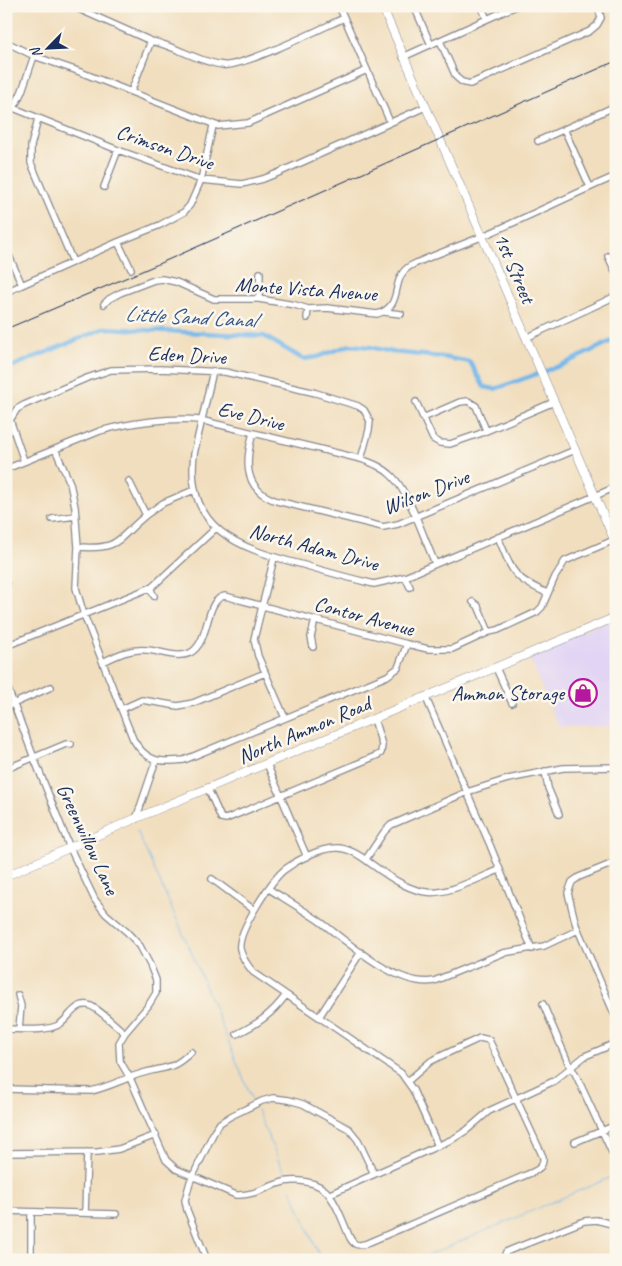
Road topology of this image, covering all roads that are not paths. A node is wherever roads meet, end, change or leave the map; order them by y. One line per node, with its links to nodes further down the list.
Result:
1 (72, 6): 10 (street)
2 (339, 6): 8 (street)
3 (382, 6): 15 (main road, 1st Street)
4 (414, 6): 13 (street)
5 (481, 6): 9 (street)
6 (516, 6): 9 (street)
7 (598, 6): 11 (street)
8 (344, 18): 10 (street); 16 (street)
9 (487, 19): 11 (street)
10 (151, 41): 17 (street)
11 (440, 41): 13 (street)
12 (6, 42): 14 (street)
13 (431, 45): 15 (street)
14 (34, 56): 17 (street); 20 (street)
15 (403, 57): 21 (main road, 1st Street)
16 (367, 70): 23 (street); 24 (street)
17 (131, 92): 24 (street)
18 (6, 105): 20 (street, Crimson Drive)
19 (616, 106): 25 (street)
20 (14, 108): 22 (street, Crimson Drive)
21 (425, 108): 23 (street, Crimson Drive); 32 (main road, 1st Street)
22 (38, 119): 27 (street, Crimson Drive); 36 (street)
23 (390, 122): 29 (street, Crimson Drive)
24 (214, 126): 29 (street)
25 (564, 129): 26 (street); 30 (street)
26 (538, 141)
27 (118, 150): 29 (street, Crimson Drive); 31 (street)
28 (616, 176): 30 (street, Monte Vista Avenue)
29 (201, 180): 33 (street)
30 (590, 187): 32 (street, Monte Vista Avenue)
31 (104, 188)
32 (482, 237): 46 (street, Monte Vista Avenue); 49 (main road, 1st Street)
33 (118, 242): 36 (street); 37 (street)
34 (6, 249): 40 (street)
35 (608, 256): 39 (street)
36 (73, 262): 40 (street)
37 (130, 269)
38 (260, 273): 43 (street)
39 (616, 273)
40 (22, 285): 41 (street)
41 (6, 292)
42 (616, 296): 49 (street)
43 (259, 299): 44 (street, Monte Vista Avenue); 45 (street, Monte Vista Avenue)
44 (104, 304)
45 (308, 309): 46 (street, Monte Vista Avenue); 48 (street)
46 (384, 312): 47 (street)
47 (401, 314)
48 (307, 318)
49 (526, 338): 52 (main road, 1st Street)
50 (213, 371): 54 (street, North Adam Drive); 59 (street, Eden Drive); 60 (street, Eden Drive)
51 (416, 402): 53 (street)
52 (554, 402): 55 (street); 58 (main road, 1st Street)
53 (423, 418): 55 (street); 55 (street)
54 (200, 420): 56 (street, Eve Drive); 57 (street, Eve Drive); 64 (street, North Adam Drive)
55 (486, 430)
56 (253, 433): 59 (street, Eve Drive); 68 (street, Wilson Drive)
57 (55, 449): 60 (street, Eve Drive); 67 (street)
58 (575, 450): 65 (main road, 1st Street); 68 (street, Wilson Drive)
59 (361, 459): 68 (street, Eve Drive)
60 (24, 461): 61 (street, Eve Drive)
61 (6, 469)
62 (129, 481): 66 (street)
63 (616, 487): 65 (street, North Adam Drive)
64 (194, 490): 66 (street); 70 (street, North Adam Drive)
65 (595, 496): 71 (street, North Adam Drive); 72 (main road, 1st Street)
66 (146, 515): 73 (street)
67 (76, 516): 69 (street); 73 (street)
68 (415, 516): 75 (street, Eve Drive)
69 (52, 519)
70 (216, 528): 74 (street, North Adam Drive); 78 (street)
71 (498, 537): 75 (street, North Adam Drive); 79 (street)
72 (615, 542): 79 (street, Contor Avenue)
73 (78, 547): 83 (street)
74 (274, 558): 76 (street, North Adam Drive); 82 (street)
75 (435, 563): 76 (street, North Adam Drive)
76 (405, 577): 77 (street)
77 (410, 587)
78 (150, 588): 80 (street); 83 (street)
79 (547, 593): 86 (street, Contor Avenue)
80 (154, 596)
81 (473, 602): 86 (street)
82 (262, 606): 85 (street, Contor Avenue); 90 (street, Contor Avenue); 92 (street)
83 (84, 615): 88 (street); 90 (street)
84 (616, 617): 91 (main road, North Ammon Road)
85 (315, 620): 87 (street, Contor Avenue); 89 (street)
86 (490, 632): 87 (street, Contor Avenue)
87 (407, 644): 100 (street)
88 (6, 646)
89 (313, 647)
90 (103, 662): 99 (street)
91 (496, 668): 95 (main road, North Ammon Road); 96 (street)
92 (265, 674): 99 (street); 100 (street)
93 (6, 684): 97 (street, Greenwillow Lane)
94 (51, 687): 97 (street)
95 (426, 698): 101 (main road, North Ammon Road); 110 (street)
96 (512, 703)
97 (14, 704): 98 (street); 103 (street, Greenwillow Lane)
98 (6, 707)
99 (122, 709): 104 (street)
100 (285, 718): 104 (street)
101 (374, 719): 105 (main road, North Ammon Road); 111 (street)
102 (71, 744): 103 (street)
103 (34, 758): 107 (street); 114 (street, Greenwillow Lane)
104 (156, 760): 113 (street)
105 (267, 764): 109 (main road, North Ammon Road); 111 (street)
106 (616, 768): 108 (street)
107 (6, 769)
108 (544, 771): 110 (street); 112 (street)
109 (208, 788): 111 (street); 113 (main road, North Ammon Road)
110 (467, 792): 116 (street); 118 (street)
111 (281, 796): 115 (street)
112 (559, 814)
113 (136, 819): 114 (main road, North Ammon Road)
114 (70, 848): 119 (main road, North Ammon Road); 133 (street, Greenwillow Lane)
115 (307, 857): 116 (street); 121 (street)
116 (366, 859): 118 (street)
117 (615, 864): 123 (street)
118 (499, 870): 124 (street)
119 (6, 876)
120 (212, 879): 122 (street)
121 (269, 889): 122 (street); 125 (street)
122 (254, 910): 127 (street)
123 (578, 930): 124 (street); 130 (street)
124 (532, 949): 125 (street)
125 (361, 952): 129 (street)
126 (18, 995): 132 (street)
127 (286, 995): 129 (street); 134 (street)
128 (543, 1004): 137 (street)
129 (319, 1017): 139 (street)
130 (616, 1018)
131 (6, 1029): 132 (street)
132 (20, 1029): 133 (street)
133 (125, 1032): 138 (street, Greenwillow Lane)
134 (237, 1034)
135 (616, 1043): 137 (street)
136 (191, 1052): 138 (street)
137 (570, 1067): 141 (street); 143 (street)
138 (130, 1078): 140 (street); 144 (street, Greenwillow Lane)
139 (408, 1081): 141 (street); 146 (street)
140 (6, 1089)
141 (516, 1098): 146 (street); 152 (street)
142 (616, 1125): 143 (street)
143 (603, 1130): 145 (street); 149 (street)
144 (156, 1135): 147 (street); 151 (street, Greenwillow Lane)
145 (575, 1142)
146 (438, 1146): 150 (street)
147 (87, 1152): 148 (street); 155 (street)
148 (6, 1153)
149 (616, 1161)
150 (374, 1174): 151 (street); 152 (street)
151 (192, 1176): 152 (street, Greenwillow Lane); 160 (street)
152 (330, 1194)
153 (6, 1211): 154 (street)
154 (31, 1212): 155 (street); 159 (street)
155 (85, 1213): 156 (street)
156 (116, 1214)
157 (616, 1218): 158 (street)
158 (614, 1225): 161 (street)
159 (31, 1260)
160 (207, 1260)
161 (502, 1260)

